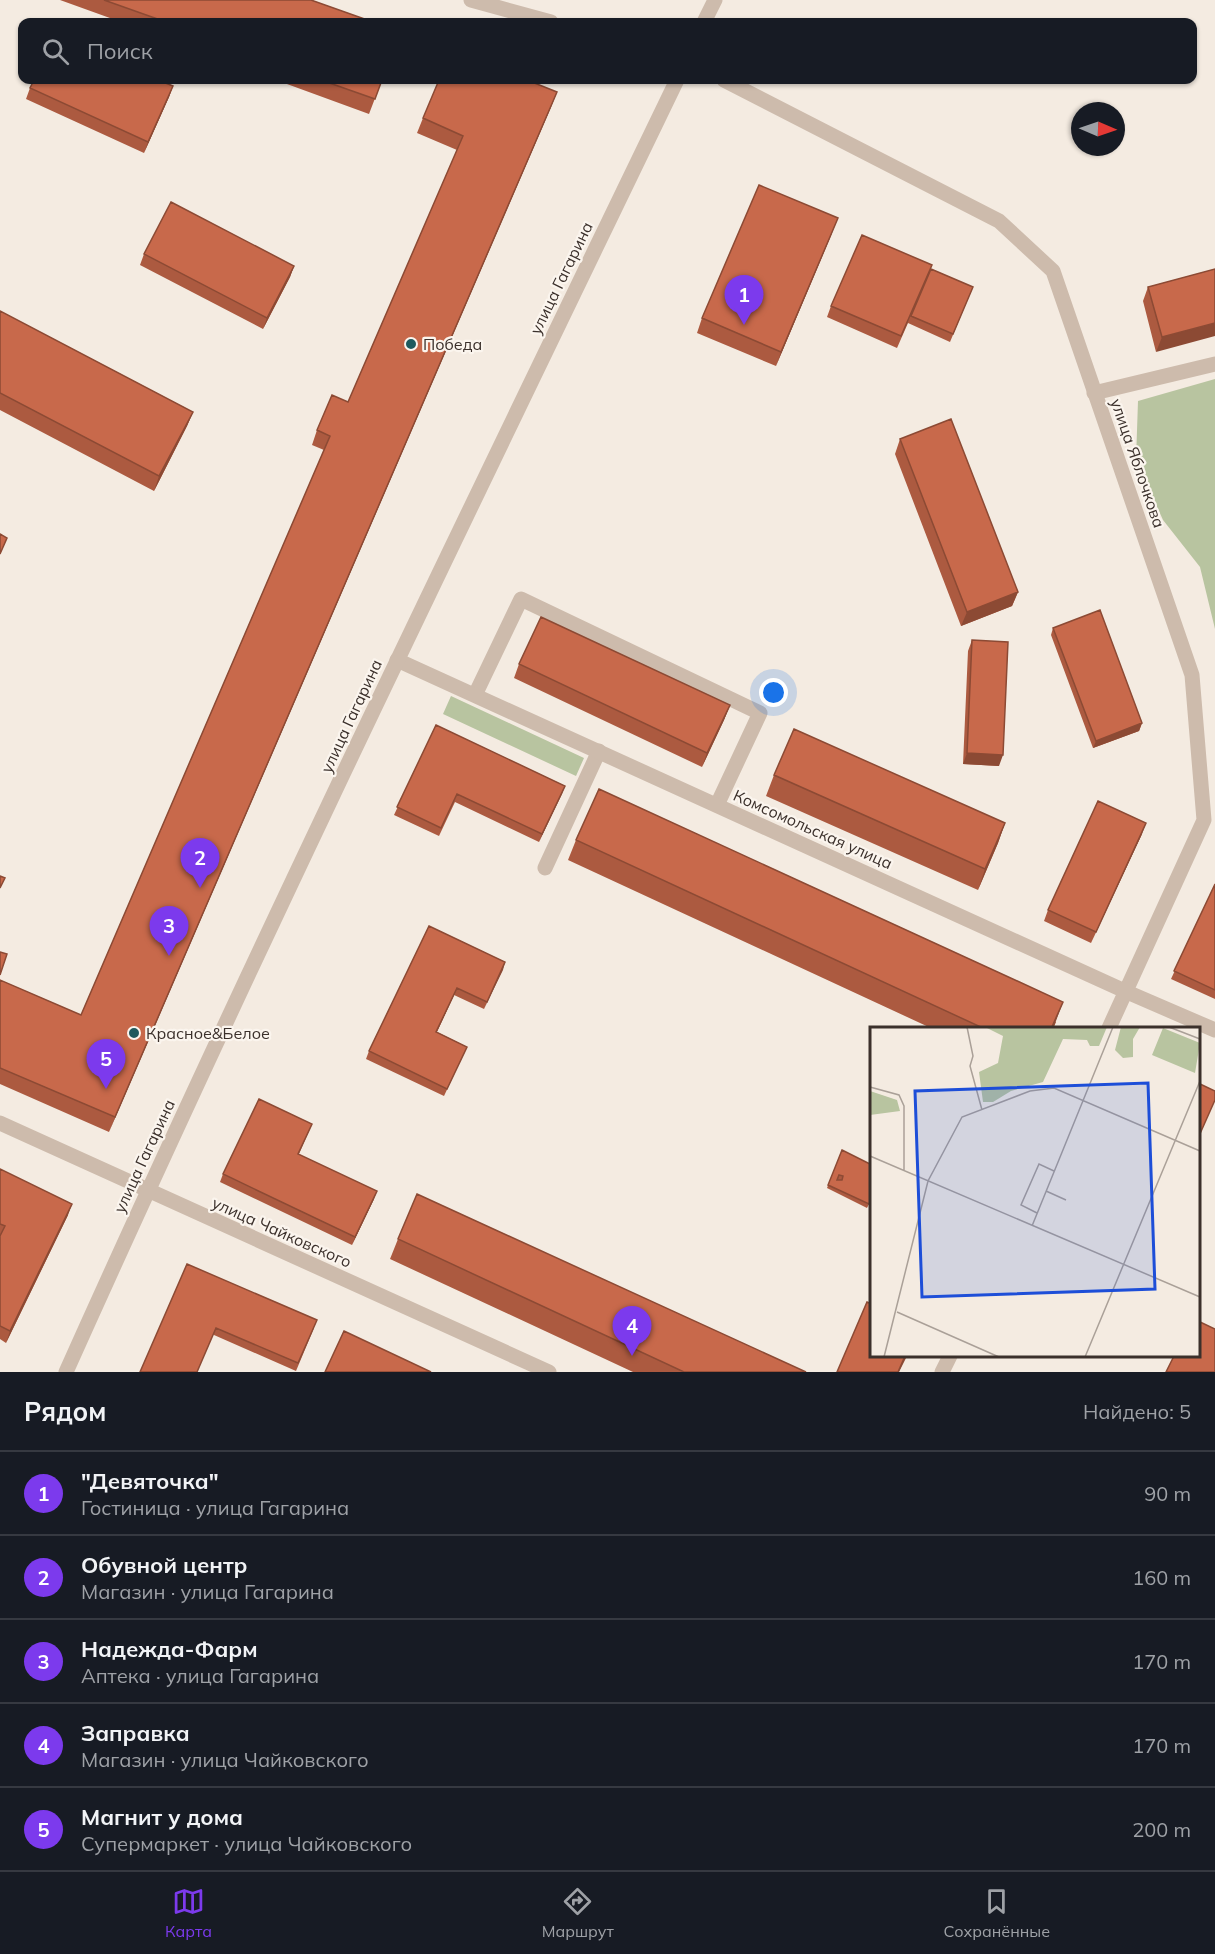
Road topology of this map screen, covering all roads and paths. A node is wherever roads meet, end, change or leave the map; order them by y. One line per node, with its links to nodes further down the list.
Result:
1 (471, 0): 3 (street)
2 (715, 0): 4 (street)
3 (536, 18)
4 (706, 18)
5 (675, 84): 9 (street, улица Гагарина)
6 (732, 84): 8 (street, улица Яблочкова)
7 (1215, 364): 8 (street)
8 (1094, 393): 14 (street, улица Яблочкова)
9 (397, 660): 10 (street, Комсомольская улица); 18 (street, улица Гагарина)
10 (475, 695): 11 (street, Комсомольская улица); 12 (street)
11 (598, 751): 12 (street, Комсомольская улица); 13 (street)
12 (717, 805): 14 (street, Комсомольская улица)
13 (545, 868)
14 (1127, 992): 15 (street, улица Яблочкова); 16 (street, Комсомольская улица)
15 (1110, 1027)
16 (1215, 1030)
17 (0, 1123): 18 (street, улица Чайковского)
18 (147, 1191): 20 (street, улица Гагарина); 21 (street, улица Чайковского)
19 (950, 1357): 22 (street)
20 (66, 1372)
21 (549, 1372)
22 (942, 1372)

